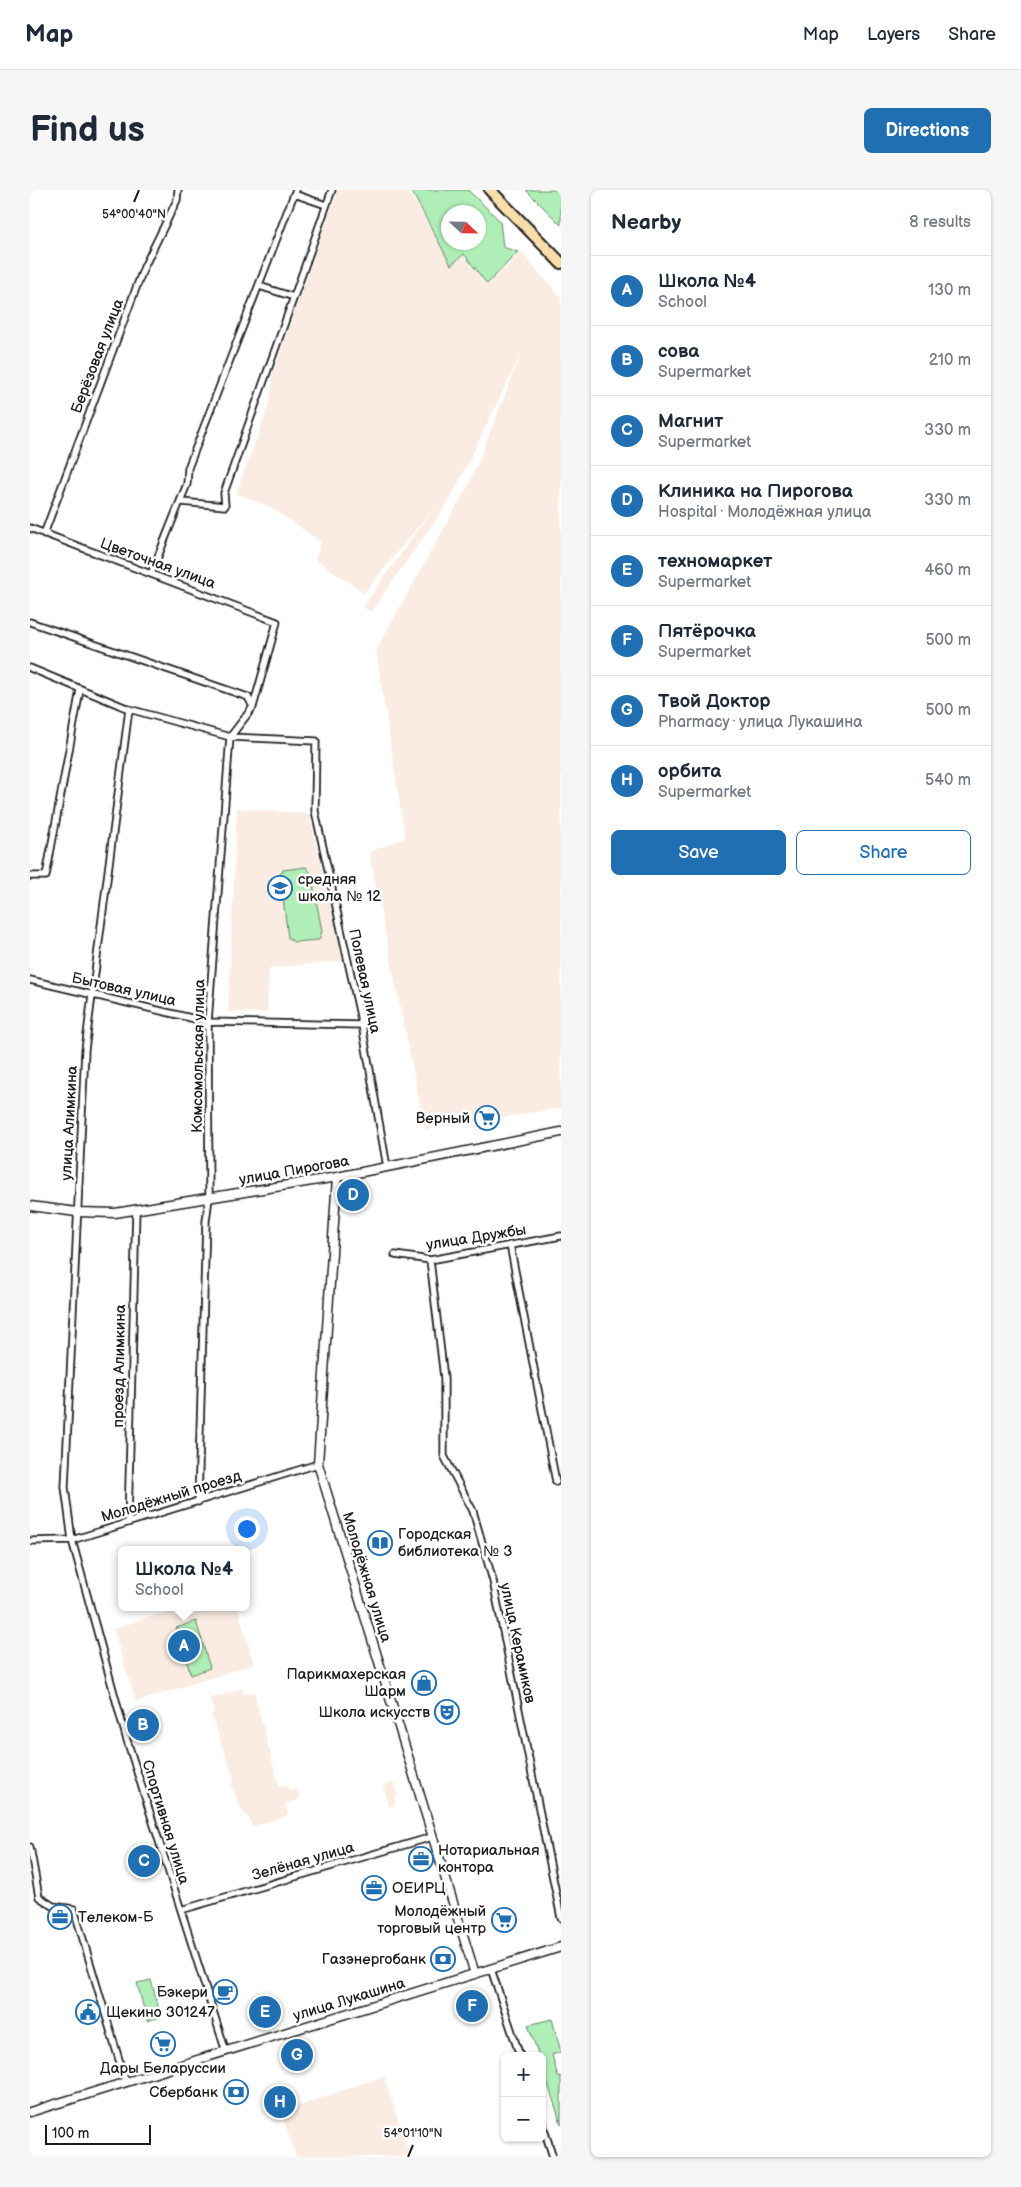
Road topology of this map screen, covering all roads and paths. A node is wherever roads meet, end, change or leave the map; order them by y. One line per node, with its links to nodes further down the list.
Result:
1 (178, 190): 11 (street, Берёзовая улица)
2 (332, 190): 5 (street)
3 (490, 190): 6 (highway)
4 (295, 192): 5 (street); 7 (street)
5 (326, 205): 8 (street)
6 (561, 263)
7 (259, 286): 8 (street); 9 (street)
8 (294, 297): 9 (street)
9 (181, 502): 12 (street)
10 (30, 528): 11 (street, Цветочная улица)
11 (44, 534): 12 (street, Цветочная улица)
12 (151, 574): 16 (street, Цветочная улица)
13 (30, 622): 16 (street)
14 (30, 668): 15 (street)
15 (80, 690): 17 (street); 19 (street)
16 (253, 707): 18 (street)
17 (129, 709): 18 (street); 21 (street, улица Алимкина)
18 (230, 737): 22 (street, Комсомольская улица); 23 (street, Полевая улица)
19 (30, 876)
20 (30, 980): 21 (street, Бытовая улица)
21 (91, 994): 22 (street, Бытовая улица); 30 (street, улица Алимкина)
22 (208, 1022): 23 (street, Бытовая улица); 27 (street, Комсомольская улица)
23 (362, 1025): 25 (street, Полевая улица)
24 (561, 1132): 25 (street, улица Пирогова)
25 (387, 1167): 26 (street, улица Пирогова)
26 (336, 1177): 27 (street, улица Пирогова); 35 (street, Молодёжная улица)
27 (210, 1198): 29 (street, улица Пирогова); 37 (street, Комсомольская улица)
28 (30, 1206): 30 (street, улица Пирогова)
29 (136, 1210): 30 (street, улица Пирогова); 38 (street, проезд Алимкина)
30 (77, 1212): 39 (street, улица Алимкина)
31 (561, 1236): 32 (street, улица Дружбы)
32 (510, 1245): 34 (street, улица Дружбы); 36 (street)
33 (395, 1256): 34 (street, улица Дружбы)
34 (430, 1260): 44 (street, улица Керамиков)
35 (318, 1464): 37 (street, Молодёжный проезд); 41 (street, Молодёжная улица)
36 (556, 1482)
37 (198, 1502): 38 (street, Молодёжный проезд)
38 (128, 1522): 39 (street, Молодёжный проезд)
39 (72, 1540): 40 (street, Молодёжный проезд); 43 (street, Спортивная улица)
40 (30, 1541)
41 (432, 1837): 43 (street, Зелёная улица); 47 (street, Молодёжная улица)
42 (30, 1847): 50 (street)
43 (181, 1910): 48 (street, Спортивная улица)
44 (561, 1918)
45 (561, 1947): 46 (street, улица Лукашина)
46 (491, 1969): 47 (street, улица Лукашина); 49 (street)
47 (474, 1974): 48 (street, улица Лукашина)
48 (226, 2052): 50 (street, улица Лукашина)
49 (519, 2052)
50 (126, 2083): 51 (street, улица Лукашина)
51 (30, 2112)
52 (546, 2135): 53 (street)
53 (553, 2157)

